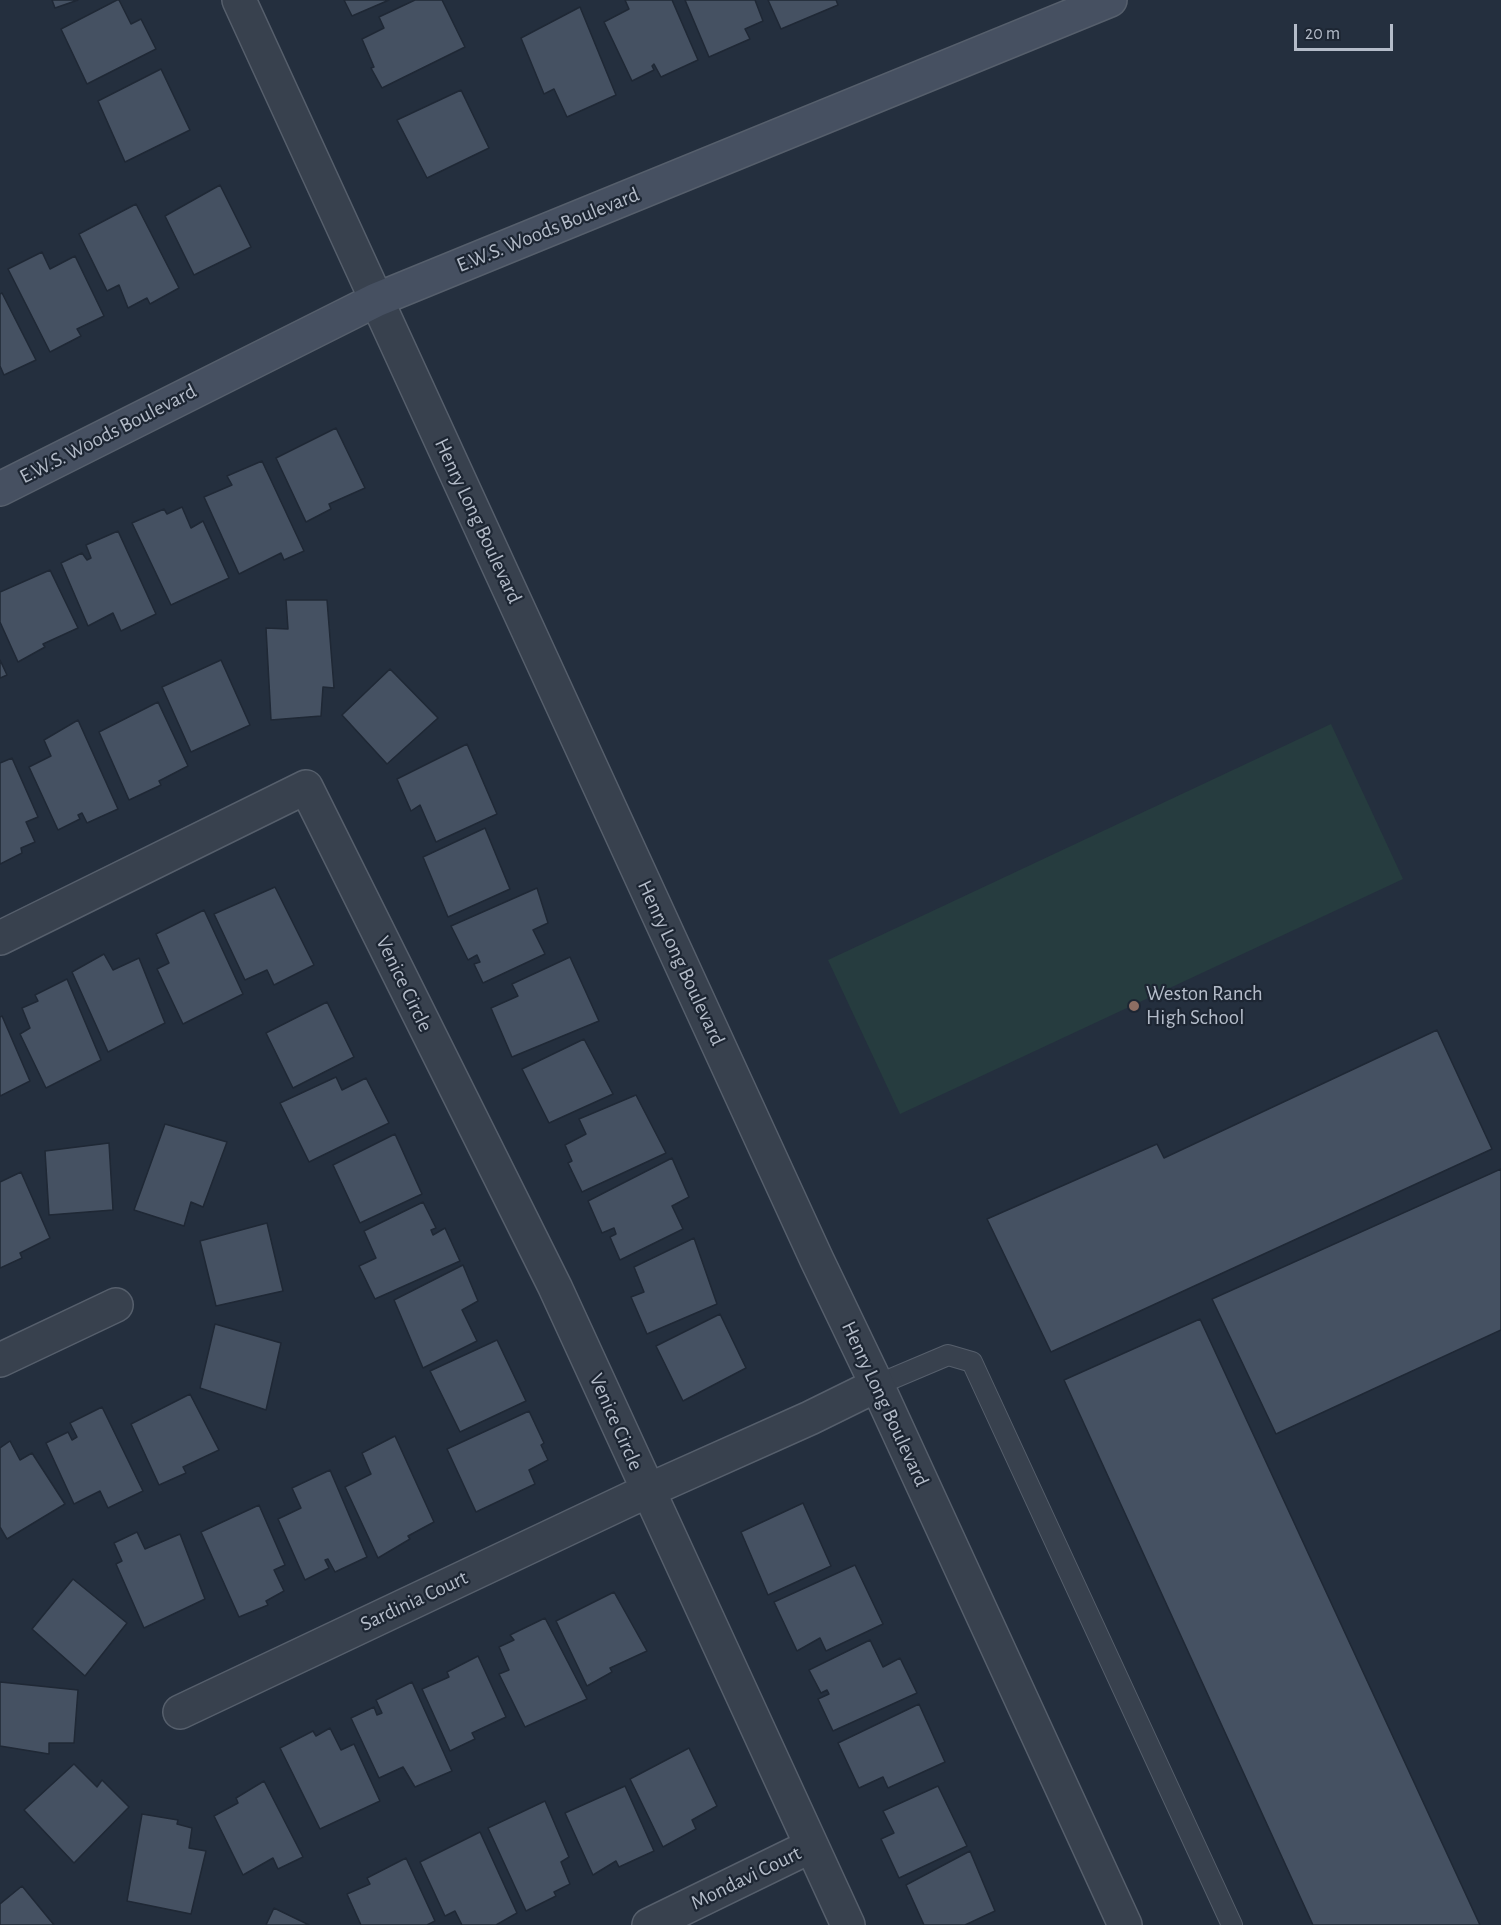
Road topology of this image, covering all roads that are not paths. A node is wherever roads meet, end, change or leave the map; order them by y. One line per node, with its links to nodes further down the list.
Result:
1 (239, 0): 3 (street, Henry Long Boulevard)
2 (1110, 0): 3 (street, E.W.S. Woods Boulevard)
3 (376, 300): 4 (street, E.W.S. Woods Boulevard); 8 (street, Henry Long Boulevard)
4 (0, 489)
5 (0, 938): 9 (street, Venice Circle)
6 (116, 1305): 7 (street)
7 (0, 1360)
8 (877, 1385): 9 (street, Venice Circle); 14 (street, Henry Long Boulevard); 15 (lane)
9 (647, 1491): 10 (street, Sardinia Court); 11 (street, Venice Circle)
10 (180, 1712)
11 (811, 1846): 12 (street, Mondavi Court); 13 (street, Venice Circle)
12 (649, 1925)
13 (848, 1925)
14 (1125, 1925)
15 (1232, 1925)

